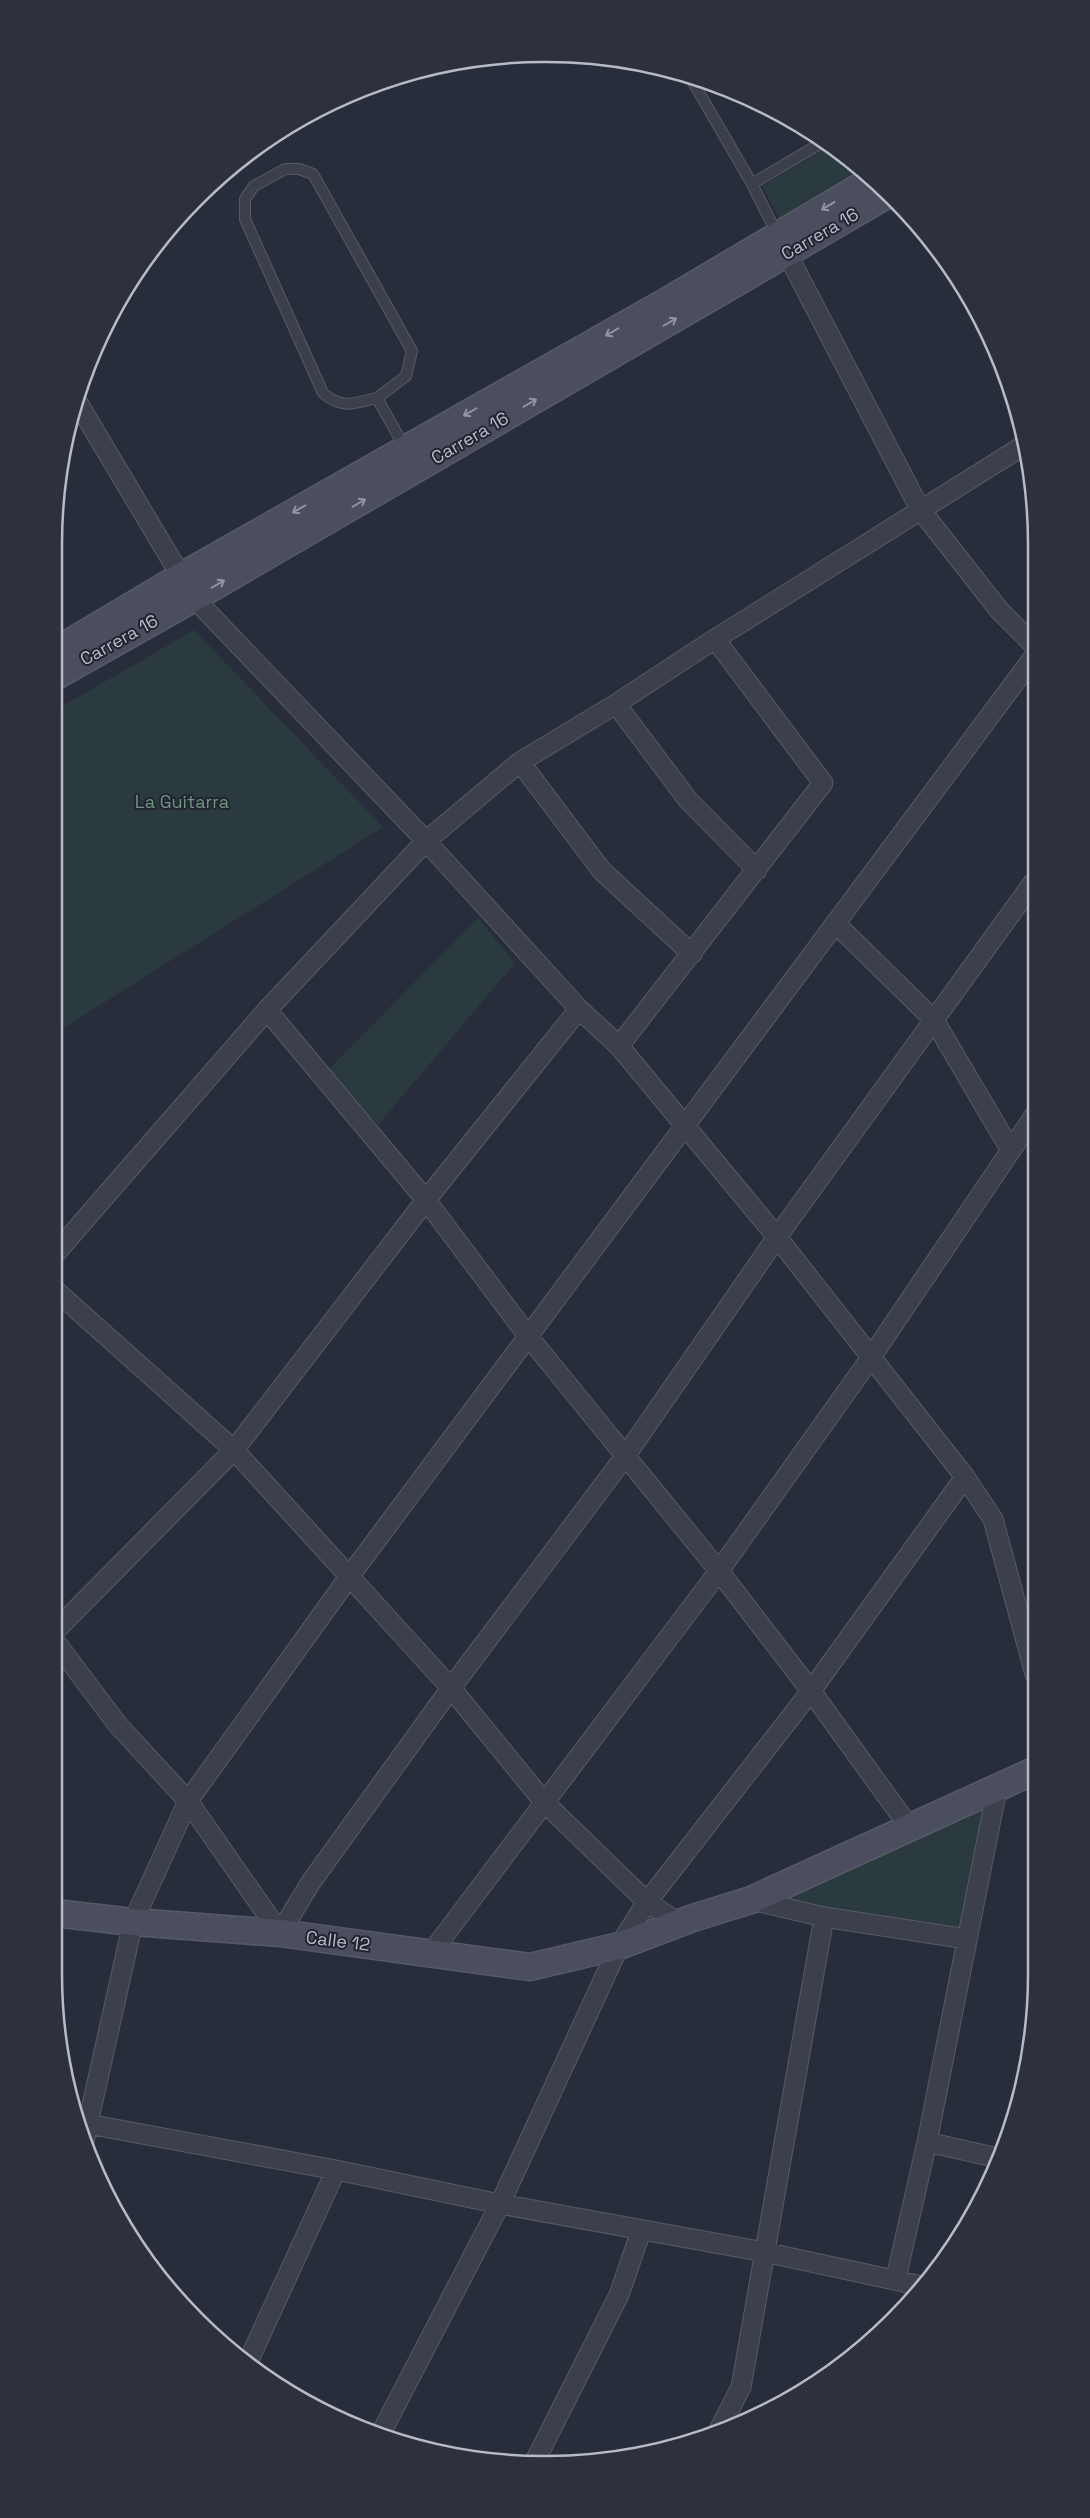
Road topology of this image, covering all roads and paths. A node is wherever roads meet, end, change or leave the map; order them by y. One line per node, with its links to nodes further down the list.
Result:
1 (696, 87): 3 (lane)
2 (816, 146): 3 (lane)
3 (752, 184): 6 (lane)
4 (865, 184): 6 (main road, Carrera 16, one-way to 6)
5 (880, 198): 6 (main road, Carrera 16)
6 (782, 244): 10 (main road, Carrera 16); 11 (street)
7 (377, 398): 7 (lane); 10 (lane)
8 (82, 410): 12 (street)
9 (1018, 449): 11 (street)
10 (411, 459): 12 (main road, Carrera 16, one-way to 12); 13 (main road, Carrera 16, one-way to 10)
11 (920, 509): 14 (street); 15 (street)
12 (180, 577): 13 (street); 16 (main road, Carrera 16)
13 (194, 598): 17 (main road, Carrera 16); 21 (street)
14 (715, 639): 19 (street); 22 (street)
15 (1028, 639)
16 (62, 655)
17 (62, 656)
18 (1028, 663): 24 (street)
19 (616, 704): 20 (street); 22 (street)
20 (520, 762): 21 (street); 25 (street)
21 (426, 840): 26 (street); 27 (street)
22 (757, 870): 25 (street)
23 (1028, 890): 28 (street)
24 (835, 923): 28 (street); 30 (street)
25 (692, 954): 29 (street)
26 (578, 1009): 29 (street); 33 (street)
27 (267, 1010): 33 (street); 35 (street)
28 (934, 1020): 32 (street); 34 (street)
29 (619, 1046): 30 (street)
30 (684, 1126): 34 (street); 37 (street)
31 (1028, 1129): 32 (street)
32 (1010, 1149): 38 (street)
33 (426, 1200): 37 (street); 39 (street)
34 (777, 1237): 38 (street); 40 (street)
35 (62, 1246)
36 (62, 1296): 39 (street)
37 (528, 1336): 40 (street); 43 (street)
38 (872, 1356): 41 (street); 42 (street)
39 (234, 1450): 43 (street); 44 (street)
40 (626, 1455): 42 (street); 47 (street)
41 (965, 1477): 45 (street); 48 (street)
42 (719, 1571): 48 (street); 52 (street)
43 (349, 1577): 47 (street); 51 (street)
44 (62, 1624)
45 (1028, 1648)
46 (62, 1651): 51 (street)
47 (451, 1688): 52 (street); 60 (street)
48 (811, 1691): 53 (street); 55 (street)
49 (1028, 1774): 50 (main road, Calle 12)
50 (996, 1789): 53 (main road, Calle 12); 61 (street)
51 (188, 1801): 58 (street); 60 (street)
52 (544, 1802): 55 (street); 63 (street)
53 (910, 1828): 54 (main road, Calle 12)
54 (751, 1900): 57 (street); 59 (main road, Calle 12)
55 (647, 1902): 59 (street); 62 (street)
56 (62, 1914): 58 (main road, Calle 12)
57 (824, 1917): 61 (street); 71 (street)
58 (133, 1922): 60 (main road, Calle 12); 64 (street)
59 (679, 1923): 62 (main road, Calle 12)
60 (280, 1933): 63 (main road, Calle 12)
61 (967, 1939): 66 (street)
62 (619, 1946): 63 (main road, Calle 12); 69 (street)
63 (431, 1953)
64 (85, 2119)
65 (89, 2130): 68 (street)
66 (927, 2142): 67 (street); 72 (street)
67 (992, 2157)
68 (336, 2170): 69 (street); 74 (street)
69 (500, 2204): 70 (street); 76 (street)
70 (642, 2231): 71 (street); 77 (street)
71 (764, 2252): 72 (street); 75 (street)
72 (896, 2278): 73 (street)
73 (914, 2284)
74 (251, 2356)
75 (723, 2421)
76 (384, 2428)
77 (538, 2456)

